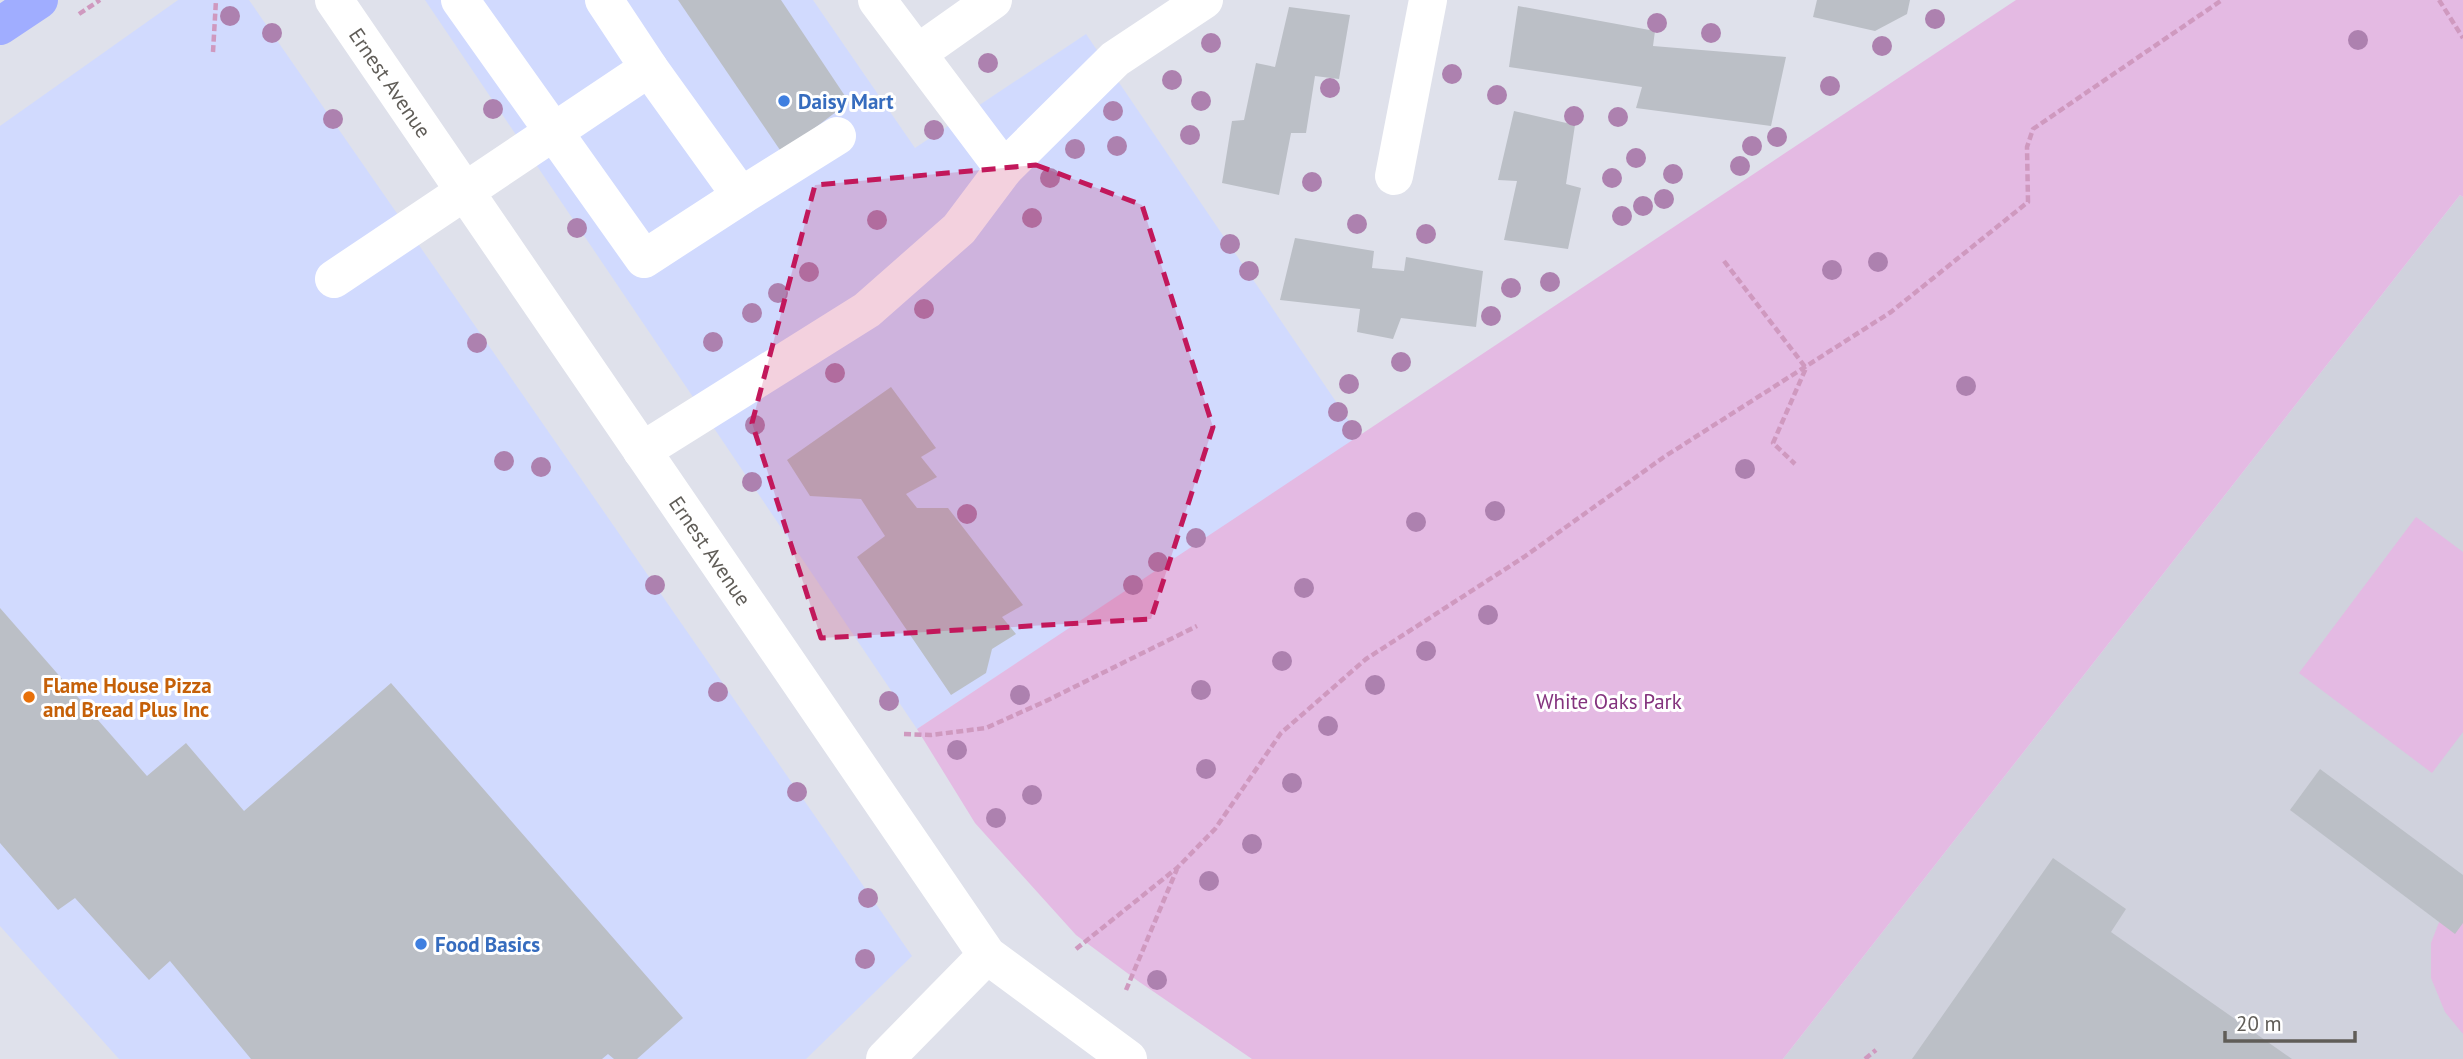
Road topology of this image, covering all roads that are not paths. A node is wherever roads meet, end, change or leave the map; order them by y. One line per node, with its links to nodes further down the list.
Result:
1 (39, 0): 9 (main road)
2 (334, 0): 16 (street, Ernest Avenue)
3 (460, 0): 12 (street)
4 (604, 0): 11 (street)
5 (877, 0): 10 (street)
6 (993, 0): 10 (street)
7 (1204, 0): 14 (street)
8 (1428, 0): 15 (street)
9 (0, 26)
10 (918, 53): 14 (street)
11 (649, 68): 12 (street); 17 (street)
12 (553, 132): 16 (street); 17 (street)
13 (837, 136): 17 (street)
14 (1004, 169): 19 (street)
15 (1394, 176)
16 (464, 191): 18 (street); 19 (street, Ernest Avenue)
17 (741, 196)
18 (334, 279)
19 (642, 451): 20 (street, Ernest Avenue)
20 (987, 955): 21 (street); 22 (street, Ernest Avenue)
21 (885, 1059)
22 (1128, 1059)

